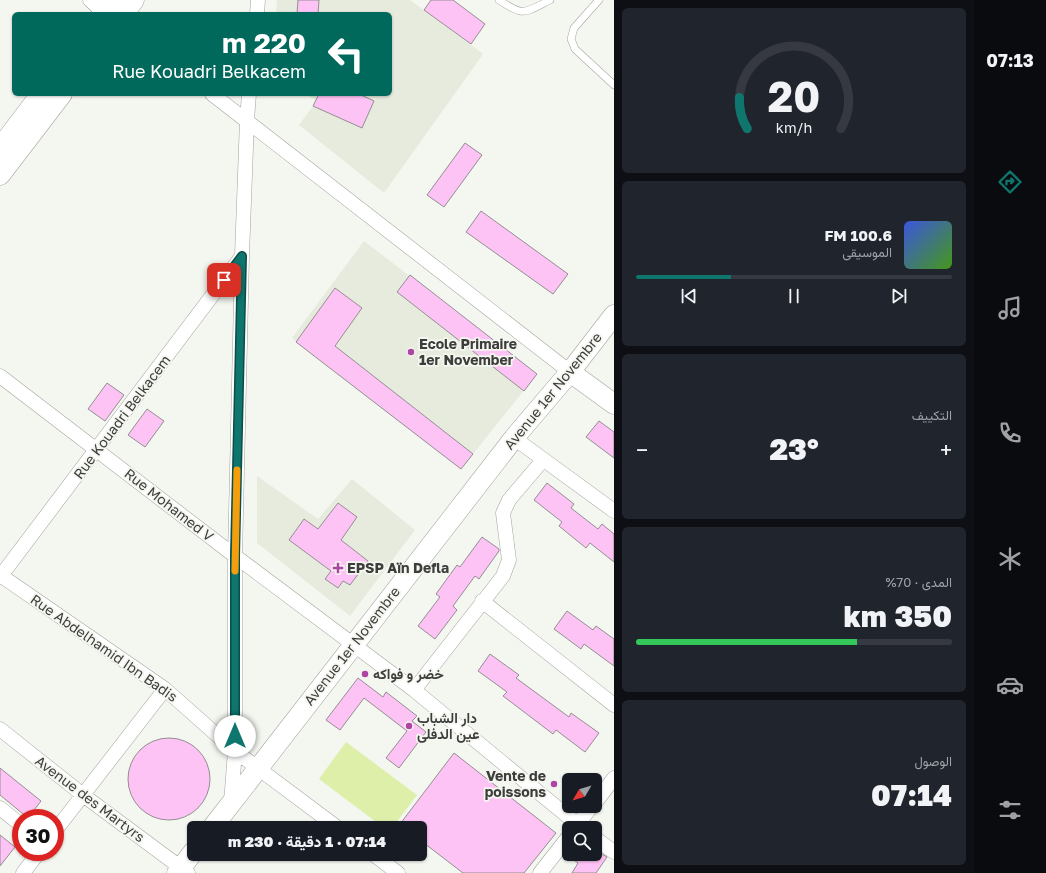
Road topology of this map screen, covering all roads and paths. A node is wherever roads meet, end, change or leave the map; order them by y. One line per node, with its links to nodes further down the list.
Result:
1 (134, 0): 6 (main road)
2 (258, 0): 7 (street)
3 (550, 0): 5 (lane)
4 (599, 0): 8 (lane)
5 (504, 1)
6 (125, 12)
7 (257, 12)
8 (614, 85)
9 (39, 96): 14 (main road)
10 (60, 96): 15 (main road)
11 (215, 96): 13 (street)
12 (249, 96): 13 (street)
13 (247, 120): 16 (street); 18 (street)
14 (0, 148)
15 (0, 175)
16 (242, 256): 22 (street, Rue Kouadri Belkacem); 25 (street)
17 (614, 315): 18 (main road, Avenue 1er Novembre)
18 (570, 372): 20 (main road); 21 (main road, Avenue 1er Novembre)
19 (0, 376): 22 (street, Rue Mohamed V)
20 (614, 404)
21 (514, 438): 23 (street); 28 (main road, Avenue 1er Novembre)
22 (97, 450): 25 (street, Rue Mohamed V); 26 (street, Rue Kouadri Belkacem)
23 (543, 460): 24 (street); 27 (street)
24 (614, 511)
25 (235, 556): 28 (street, Rue Mohamed V); 33 (street)
26 (0, 576): 29 (street, Rue Abdelhamid Ibn Badis)
27 (482, 601): 30 (street); 31 (street)
28 (354, 644): 30 (street, Rue Mohamed V); 34 (main road, Avenue 1er Novembre)
29 (165, 689): 33 (street, Rue Abdelhamid Ibn Badis); 37 (street)
30 (414, 690): 44 (street, Rue Mohamed V)
31 (614, 705)
32 (0, 729): 37 (street, Avenue des Martyrs)
33 (235, 751): 34 (street, Rue Abdelhamid Ibn Badis); 38 (street)
34 (258, 768): 38 (main road, Avenue 1er Novembre); 43 (street, Rue Abdelhamid Ibn Badis)
35 (614, 778): 36 (street)
36 (602, 794)
37 (82, 795): 41 (street); 51 (street, Avenue des Martyrs)
38 (231, 804): 42 (main road, Avenue 1er Novembre)
39 (0, 808): 40 (street)
40 (12, 818)
41 (64, 819)
42 (218, 821)
43 (329, 821)
44 (571, 821)
45 (602, 843): 47 (street)
46 (562, 845): 54 (street)
47 (614, 852)
48 (32, 861): 52 (street)
49 (188, 861): 51 (main road)
50 (382, 861): 53 (street)
51 (182, 871)
52 (23, 873)
53 (398, 873)
54 (540, 873)

